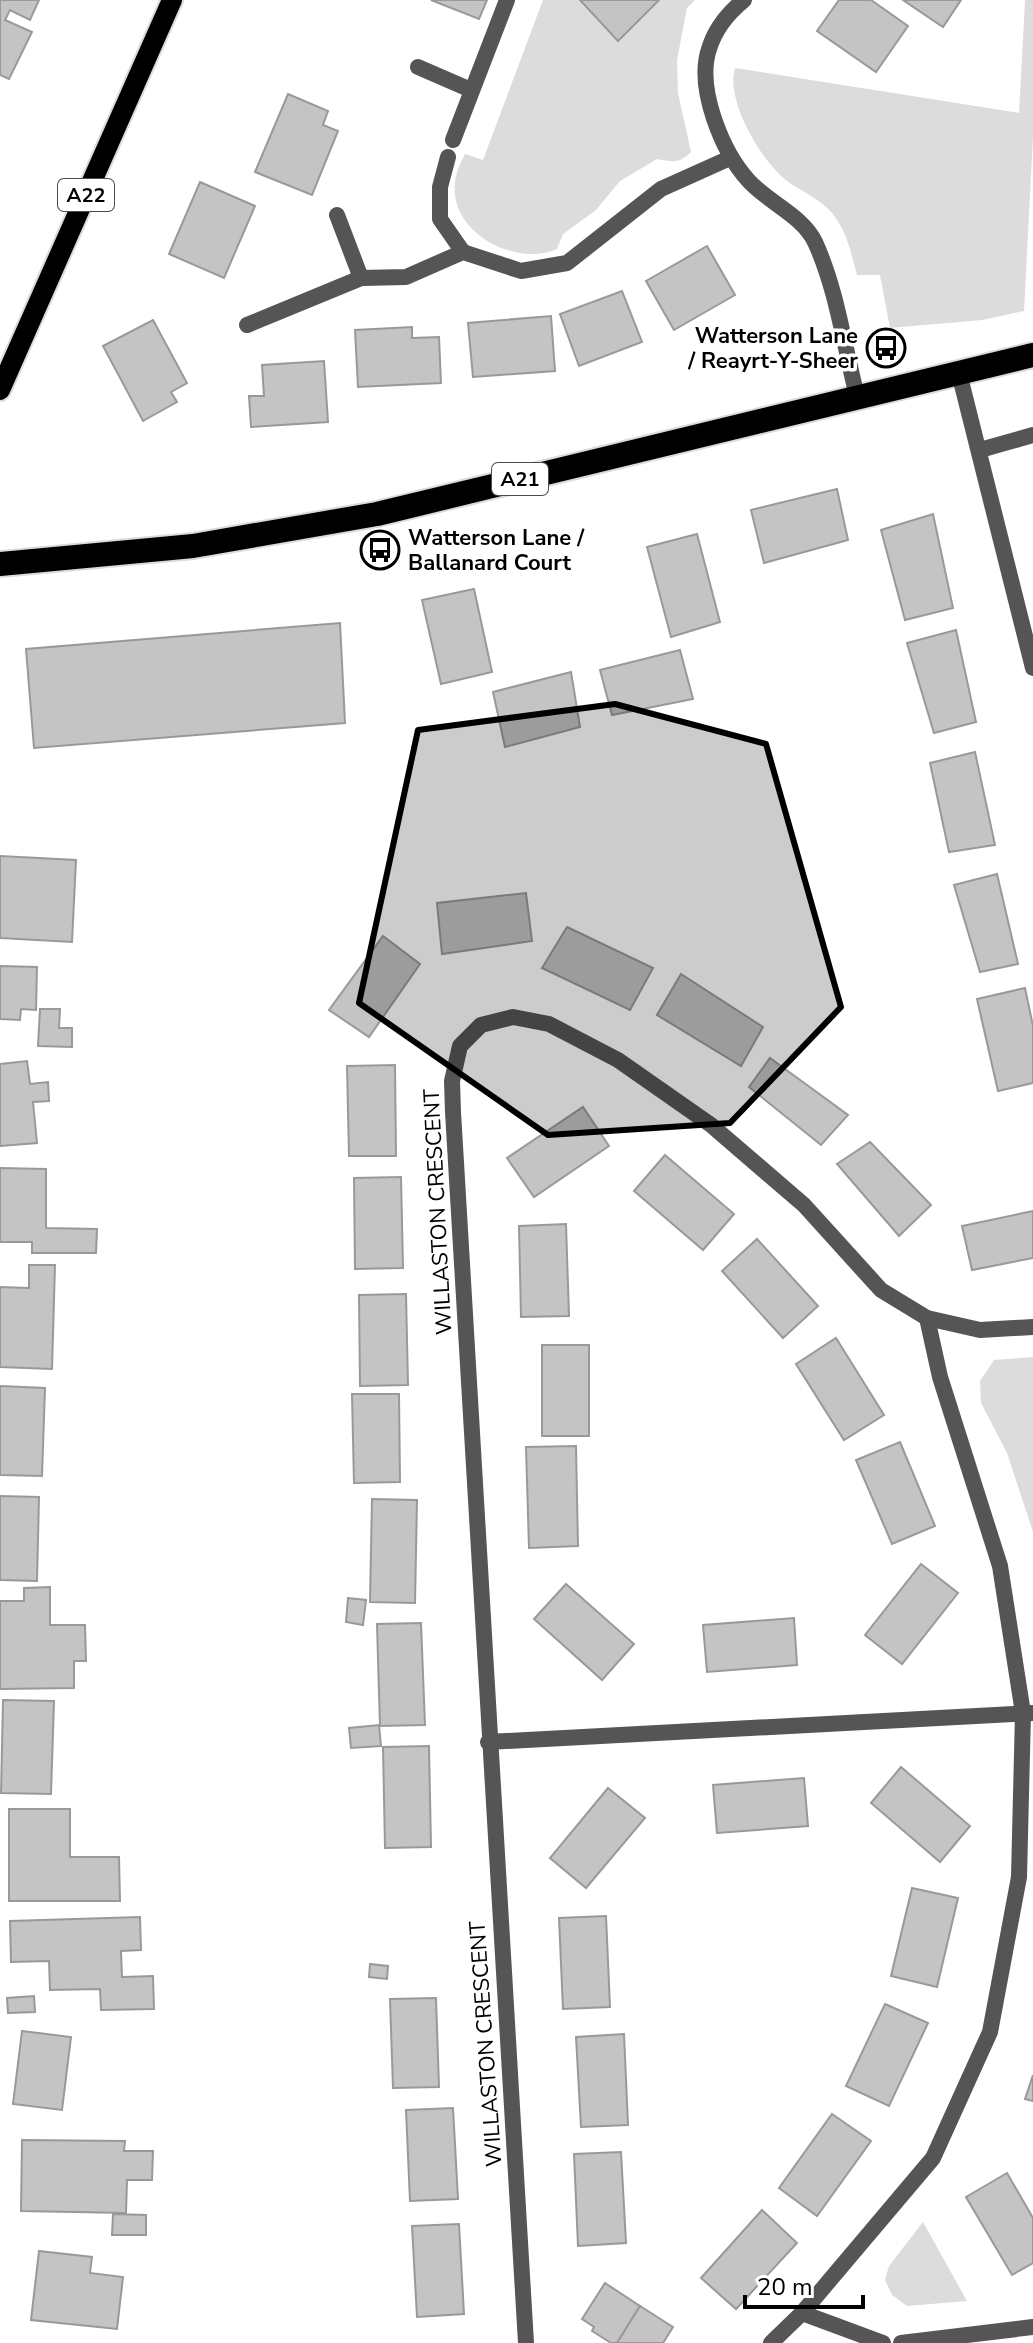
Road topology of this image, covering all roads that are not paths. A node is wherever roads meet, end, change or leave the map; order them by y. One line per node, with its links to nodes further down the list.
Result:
1 (172, 0): 13 (main road, A22)
2 (507, 0): 5 (street)
3 (739, 2): 6 (street)
4 (418, 67): 5 (street)
5 (471, 90): 8 (street)
6 (730, 158): 8 (street); 14 (street)
7 (337, 215): 9 (street)
8 (463, 252): 9 (street)
9 (361, 278): 10 (street)
10 (247, 325)
11 (1033, 355): 12 (highway, A21)
12 (959, 373): 14 (highway, A21); 16 (street)
13 (0, 390)
14 (857, 396): 17 (highway, A21)
15 (1033, 435): 16 (street)
16 (980, 450): 18 (street)
17 (0, 564)
18 (1033, 668)
19 (927, 1318): 20 (street, WILLASTON CRESCENT); 21 (street); 22 (street, WILLASTON CRESCENT)
20 (1033, 1327)
21 (1028, 1713): 22 (street); 23 (street)
22 (488, 1742): 25 (street, WILLASTON CRESCENT)
23 (802, 2313): 26 (street); 27 (street)
24 (1033, 2327): 28 (street)
25 (526, 2343)
26 (771, 2343)
27 (883, 2343)
28 (901, 2343)

